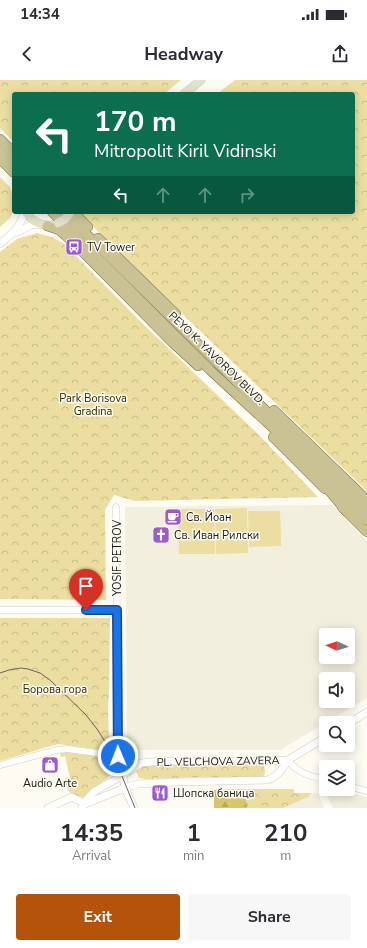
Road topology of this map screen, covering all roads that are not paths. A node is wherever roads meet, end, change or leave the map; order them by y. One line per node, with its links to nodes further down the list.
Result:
1 (201, 80): 2 (main road)
2 (186, 92)
3 (0, 139): 5 (main road)
4 (0, 148): 7 (main road)
5 (12, 151)
6 (0, 159): 9 (main road)
7 (12, 160)
8 (0, 167): 10 (main road)
9 (12, 171)
10 (12, 179)
11 (24, 214): 18 (street)
12 (27, 214): 17 (main road)
13 (54, 214): 22 (main road, PEYO K. YAVOROV BLVD.)
14 (68, 214): 17 (main road, bridge)
15 (71, 214): 22 (main road)
16 (74, 214): 20 (main road)
17 (45, 225): 18 (street); 21 (main road)
18 (13, 234): 19 (street)
19 (0, 244)
20 (251, 389): 22 (main road); 23 (main road)
21 (238, 402): 22 (main road); 26 (main road)
22 (288, 437): 23 (main road); 25 (main road, PEYO K. YAVOROV BLVD.); 26 (main road); 27 (main road, PEYO K. YAVOROV BLVD.)
23 (365, 498)
24 (116, 507): 30 (street, YOSIF PETROV)
25 (367, 510)
26 (346, 511): 28 (main road)
27 (367, 520)
28 (367, 532)
29 (0, 610): 30 (street)
30 (117, 610): 34 (street, YOSIF PETROV)
31 (367, 712): 32 (street)
32 (355, 720)
33 (319, 741): 35 (street)
34 (118, 756): 36 (street); 37 (street, YOSIF PETROV)
35 (288, 760): 37 (street, PL. VELCHOVA ZAVERA); 38 (street); 39 (street, PL. VELCHOVA ZAVERA)
36 (0, 765)
37 (123, 776): 39 (street); 42 (street, PL. VELCHOVA ZAVERA)
38 (319, 778)
39 (125, 788): 42 (street, PL. VELCHOVA ZAVERA); 44 (street)
40 (355, 788): 41 (street)
41 (367, 791)
42 (84, 806): 43 (street)
43 (48, 808)
44 (134, 808)

